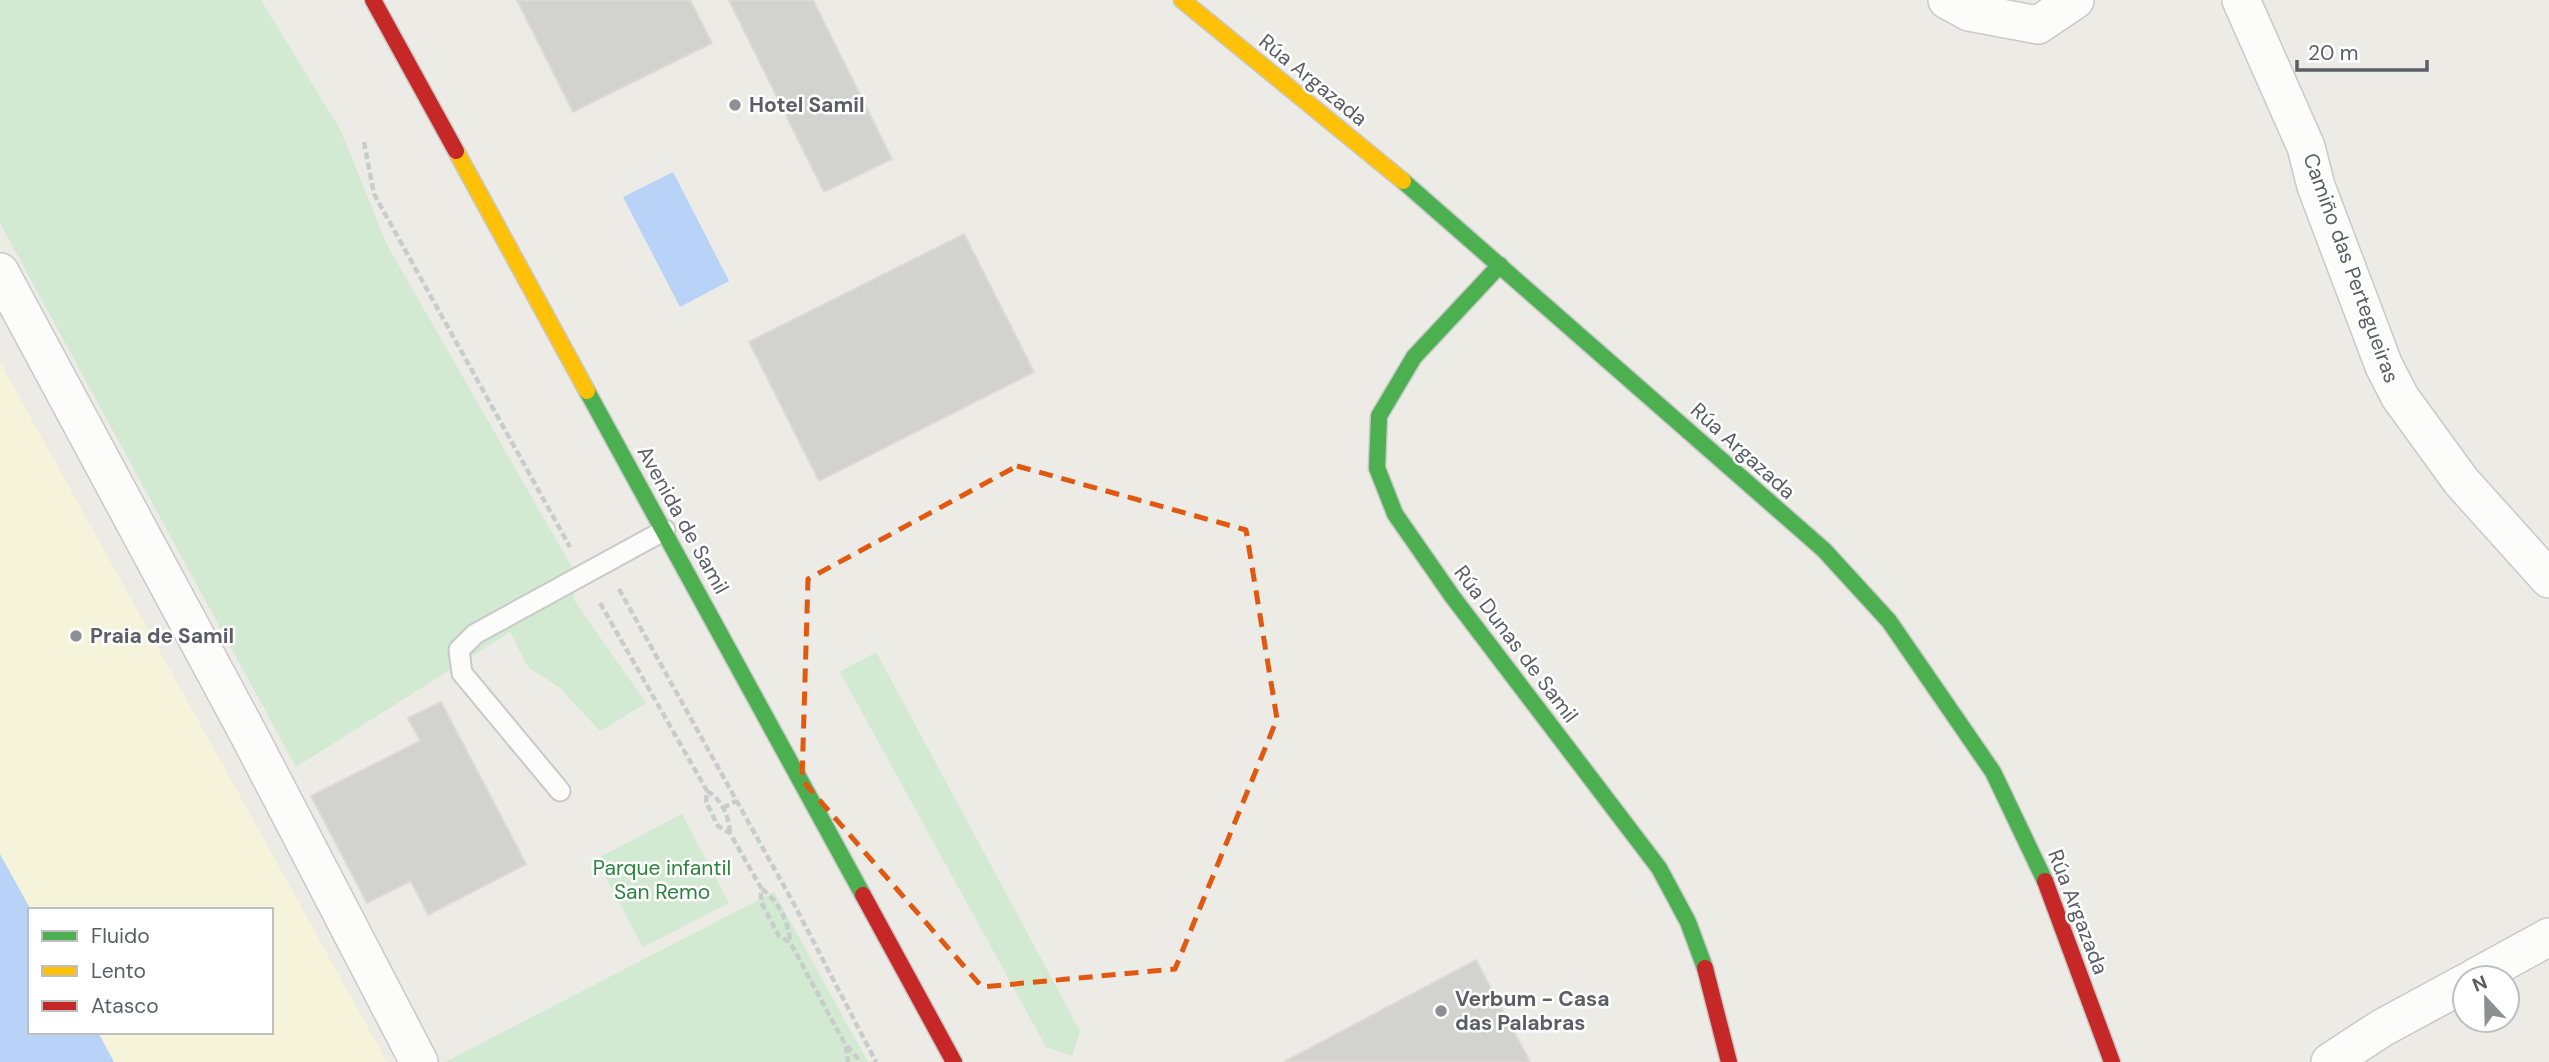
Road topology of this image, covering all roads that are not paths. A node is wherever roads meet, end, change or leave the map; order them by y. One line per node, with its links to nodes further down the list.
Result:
1 (373, 0): 8 (street, Avenida de Samil)
2 (1182, 0): 6 (street, Rúa Argazada)
3 (1947, 0): 4 (street)
4 (2075, 0)
5 (2241, 0): 9 (street, Camiño das Pertegueiras)
6 (1500, 265): 16 (street, Rúa Dunas de Samil); 17 (street, Rúa Argazada)
7 (0, 272): 14 (street)
8 (665, 530): 10 (lane); 15 (street, Avenida de Samil)
9 (2549, 579)
10 (560, 790)
11 (2549, 937): 12 (street)
12 (2500, 964)
13 (2451, 991): 18 (street)
14 (419, 1062)
15 (954, 1062)
16 (1729, 1062)
17 (2112, 1062)
18 (2330, 1062)

